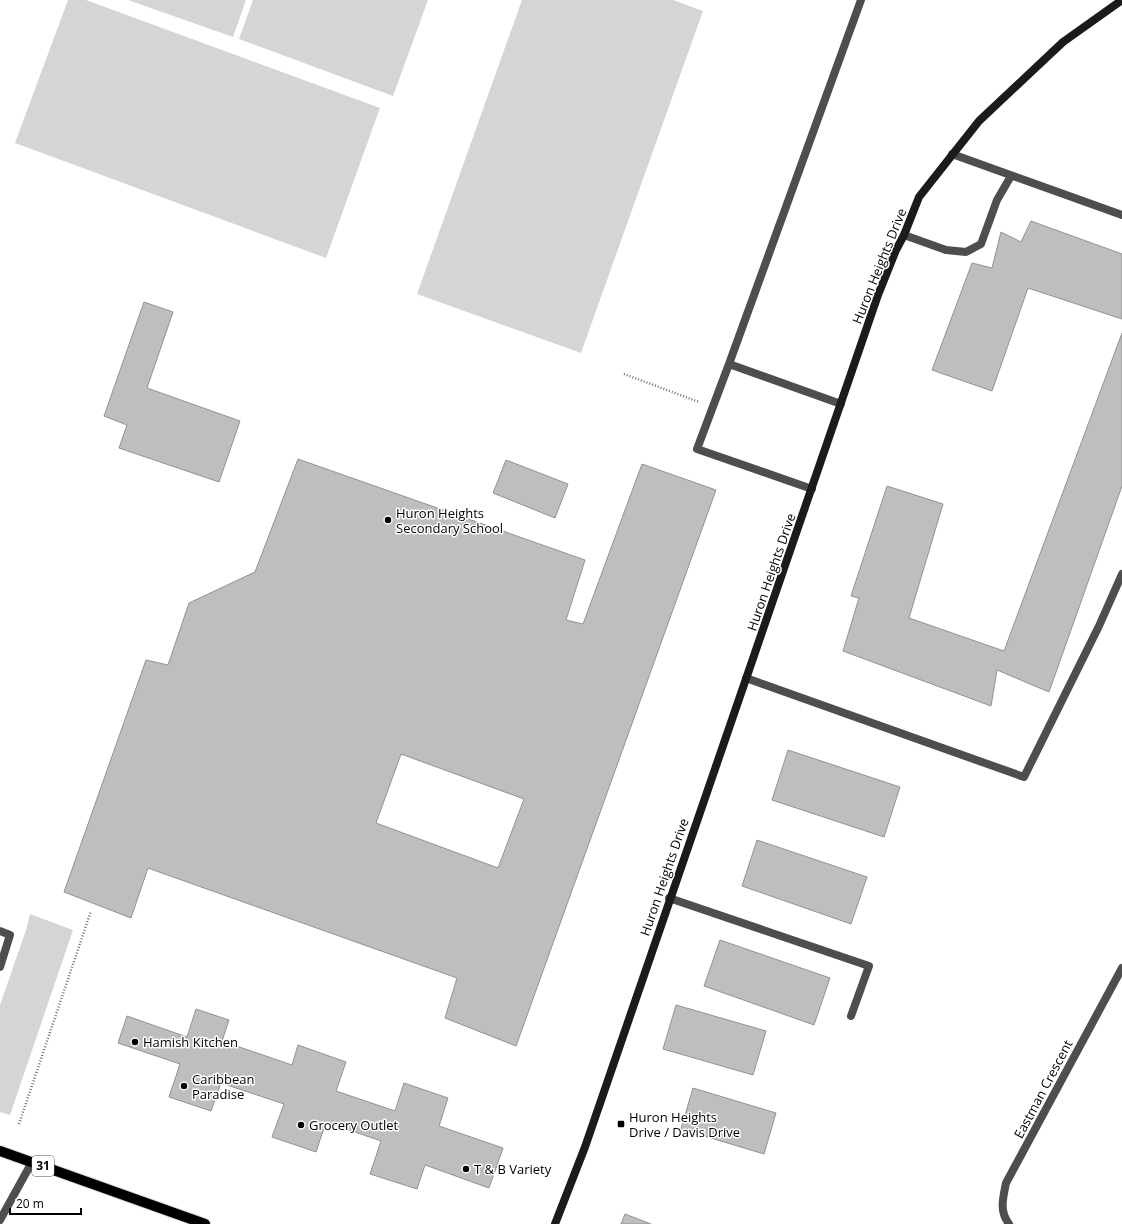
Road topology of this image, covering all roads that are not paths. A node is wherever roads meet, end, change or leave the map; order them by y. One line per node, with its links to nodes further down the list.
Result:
1 (861, 0): 7 (street)
2 (1122, 0): 3 (street, Huron Heights Drive)
3 (952, 154): 4 (street); 6 (street, Huron Heights Drive)
4 (1011, 176): 5 (street); 6 (street)
5 (1122, 214)
6 (904, 235): 8 (street, Huron Heights Drive)
7 (729, 364): 8 (street); 9 (street)
8 (841, 404): 9 (street, Huron Heights Drive)
9 (812, 489): 11 (street, Huron Heights Drive)
10 (1122, 574): 11 (street)
11 (746, 678): 12 (street, Huron Heights Drive)
12 (669, 898): 16 (street); 21 (street, Huron Heights Drive)
13 (0, 931): 14 (street)
14 (0, 967)
15 (1122, 968): 22 (street, Eastman Crescent)
16 (851, 1016)
17 (0, 1151): 18 (main road, 31)
18 (32, 1162): 19 (street); 20 (main road, 31)
19 (0, 1220)
20 (205, 1224)
21 (555, 1224)
22 (1009, 1224)

